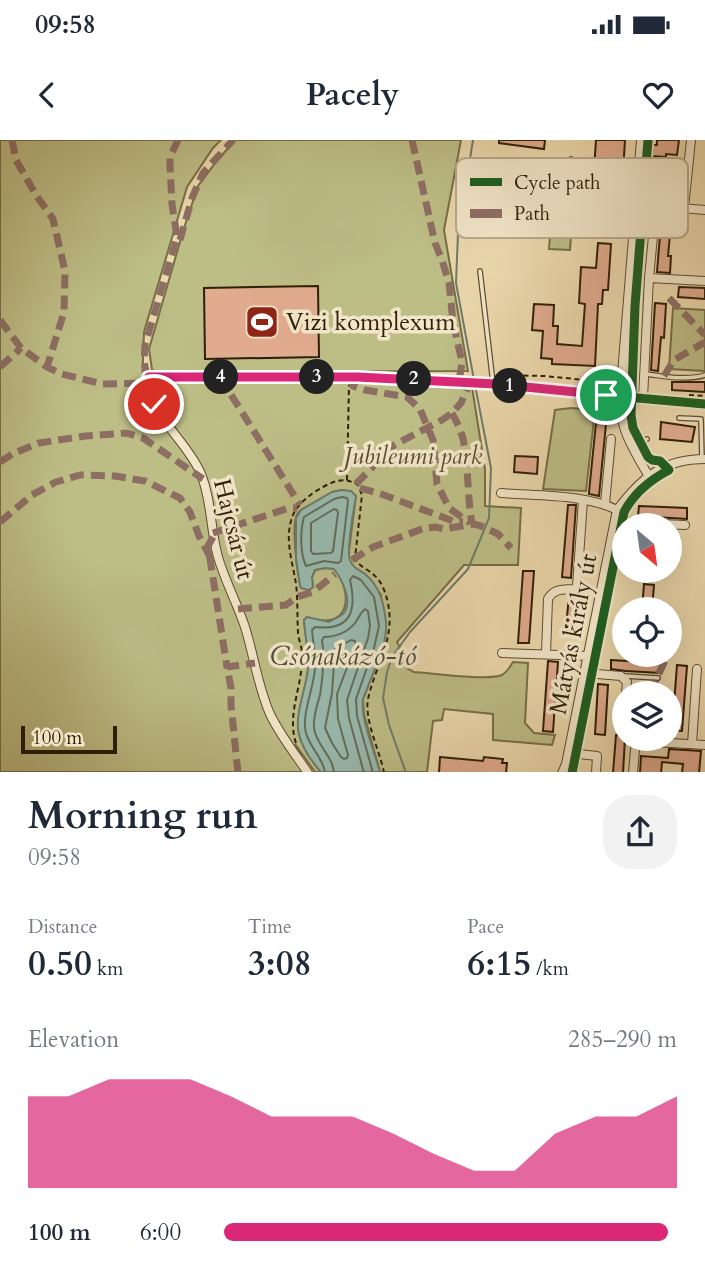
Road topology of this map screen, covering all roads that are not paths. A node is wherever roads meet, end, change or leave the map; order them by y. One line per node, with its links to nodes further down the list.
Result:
1 (641, 140): 3 (street)
2 (691, 140): 4 (street)
3 (640, 158)
4 (688, 169)
5 (633, 238): 13 (street)
6 (653, 238): 8 (street)
7 (480, 271): 12 (lane)
8 (649, 278): 9 (street); 10 (street)
9 (705, 281)
10 (643, 374): 11 (lane); 14 (street)
11 (705, 375)
12 (493, 384): 13 (street); 44 (street, Hajcsár út)
13 (620, 397): 14 (street); 19 (street)
14 (643, 398): 15 (street)
15 (705, 404)
16 (679, 418): 20 (lane)
17 (611, 439): 24 (street)
18 (647, 439): 19 (lane)
19 (631, 446): 21 (street)
20 (703, 459): 21 (street)
21 (648, 475): 25 (street)
22 (501, 493): 23 (street)
23 (583, 500): 24 (street); 31 (street, Mátyás király út)
24 (605, 504): 25 (street)
25 (617, 510): 26 (street, Mátyás király út)
26 (616, 513)
27 (682, 525): 28 (street)
28 (685, 525)
29 (612, 537): 32 (street, Mátyás király út)
30 (502, 653): 31 (street, Mátyás király út)
31 (546, 653): 32 (street)
32 (589, 656): 34 (street, Mátyás király út)
33 (697, 670): 39 (street)
34 (586, 673): 35 (street); 42 (street, Mátyás király út)
35 (621, 676): 36 (lane); 37 (street)
36 (658, 678)
37 (626, 681)
38 (682, 743): 39 (street)
39 (692, 744): 40 (street)
40 (705, 745)
41 (635, 751): 46 (street)
42 (569, 753): 43 (street, Mátyás király út); 45 (street)
43 (565, 770)
44 (308, 772)
45 (596, 772)
46 (633, 772)

